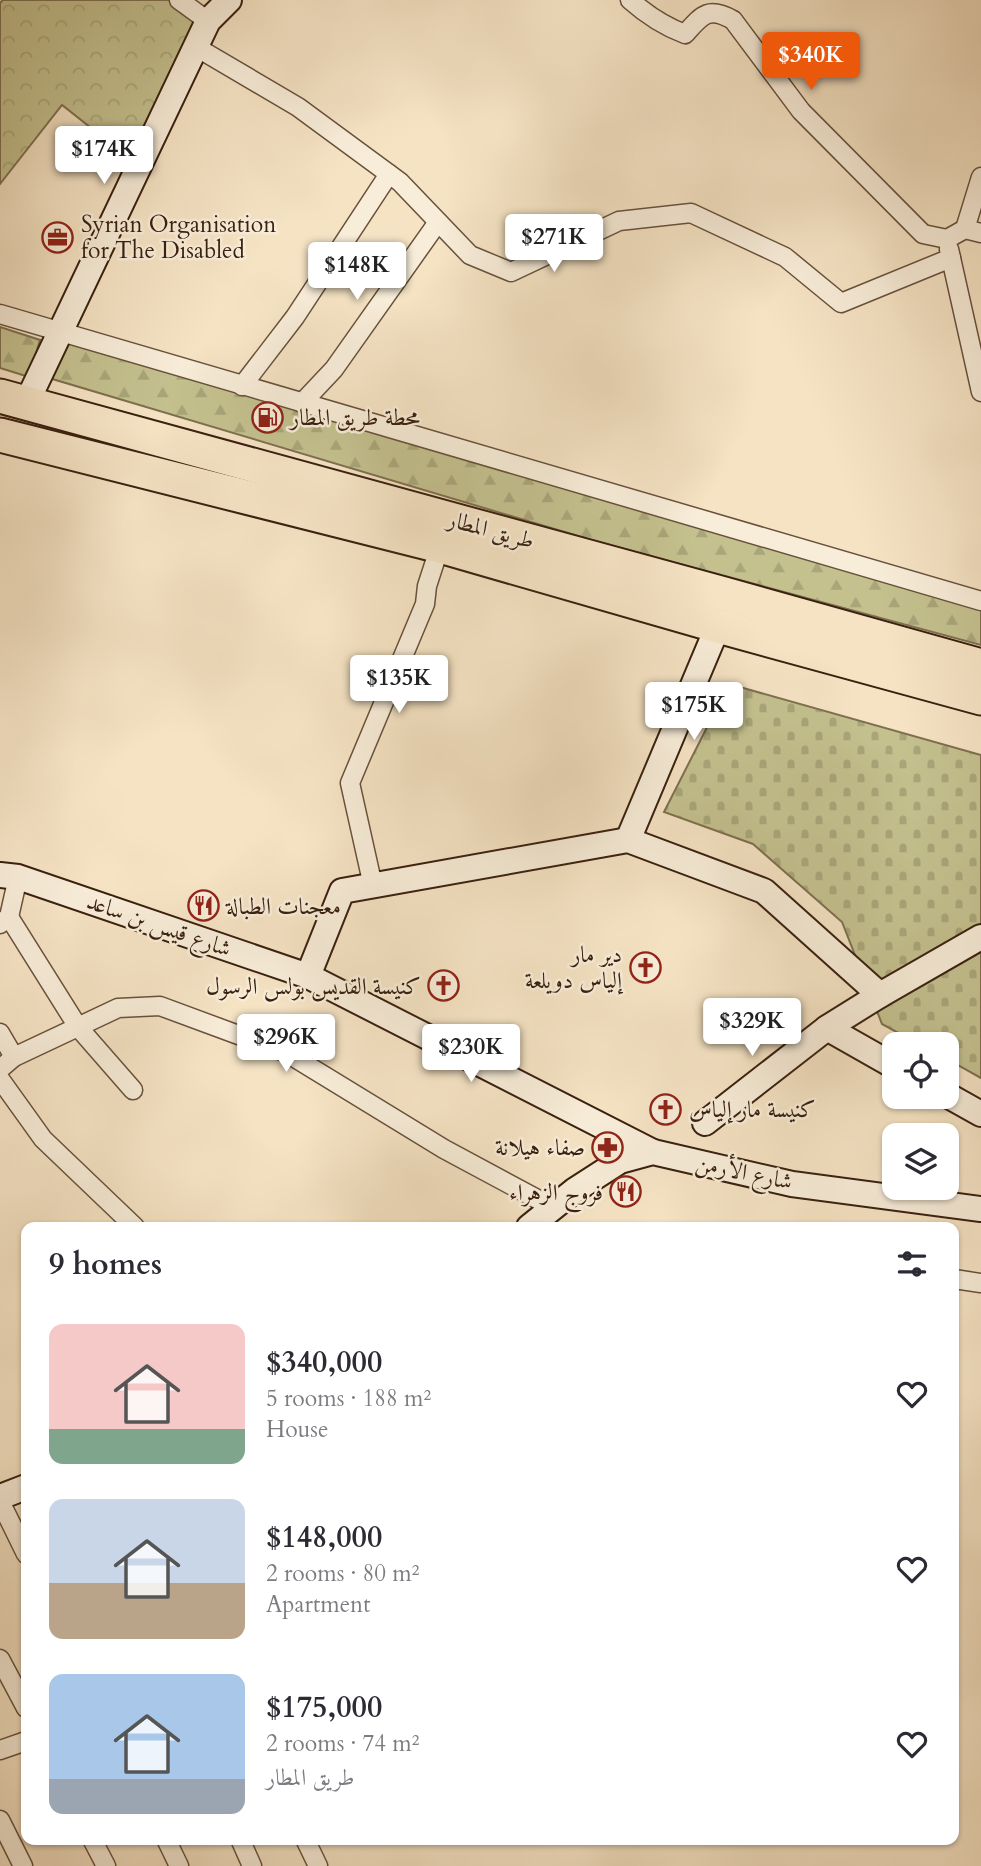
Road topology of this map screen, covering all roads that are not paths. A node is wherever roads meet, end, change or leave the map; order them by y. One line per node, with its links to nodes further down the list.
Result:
1 (179, 0): 4 (street)
2 (229, 0): 4 (main road)
3 (630, 0): 10 (street)
4 (208, 21): 5 (main road)
5 (196, 47): 6 (street); 13 (main road)
6 (388, 174): 8 (street); 14 (street)
7 (981, 177): 9 (street)
8 (438, 222): 11 (street); 17 (street)
9 (973, 231): 10 (street)
10 (947, 239): 11 (street)
11 (951, 258): 15 (street)
12 (0, 314): 13 (street)
13 (60, 332): 14 (street); 16 (main road)
14 (242, 386): 17 (street)
15 (981, 392)
16 (13, 400): 22 (highway, طريق المطار)
17 (302, 403): 20 (street)
18 (0, 435): 19 (highway, طريق المطار)
19 (440, 546): 21 (highway, طريق المطار); 26 (street)
20 (981, 601)
21 (718, 626): 23 (highway, طريق المطار); 24 (main road)
22 (981, 666)
23 (981, 698)
24 (628, 841): 26 (main road); 30 (main road)
25 (9, 876): 27 (street); 29 (main road, شارع قيس بن ساعد)
26 (373, 886): 29 (main road)
27 (4, 920): 31 (street)
28 (981, 937): 30 (main road)
29 (308, 976): 41 (main road, شارع قيس بن ساعد)
30 (880, 995): 32 (main road)
31 (78, 1027): 35 (street); 37 (street); 42 (street)
32 (827, 1028): 34 (main road); 40 (main road)
33 (0, 1033): 35 (street)
34 (882, 1059)
35 (7, 1063)
36 (0, 1079): 44 (street)
37 (133, 1090)
38 (959, 1102): 39 (main road)
39 (981, 1114)
40 (705, 1123)
41 (653, 1152): 42 (main road, شارع الأرمن); 43 (main road, شارع الأرمن)
42 (552, 1208): 45 (main road, شارع الأرمن)
43 (981, 1209)
44 (130, 1222)
45 (535, 1222)
46 (959, 1280): 47 (street)
47 (981, 1283)
48 (21, 1489): 49 (main road)
49 (0, 1499): 50 (street)
50 (21, 1543)
51 (0, 1659): 52 (street)
52 (21, 1699)
53 (21, 1743): 54 (street)
54 (0, 1750)
55 (0, 1820): 60 (street)
56 (95, 1845): 61 (street)
57 (169, 1845): 62 (street)
58 (243, 1845): 63 (street)
59 (309, 1845): 64 (street)
60 (23, 1866)
61 (106, 1866)
62 (179, 1866)
63 (252, 1866)
64 (318, 1866)

